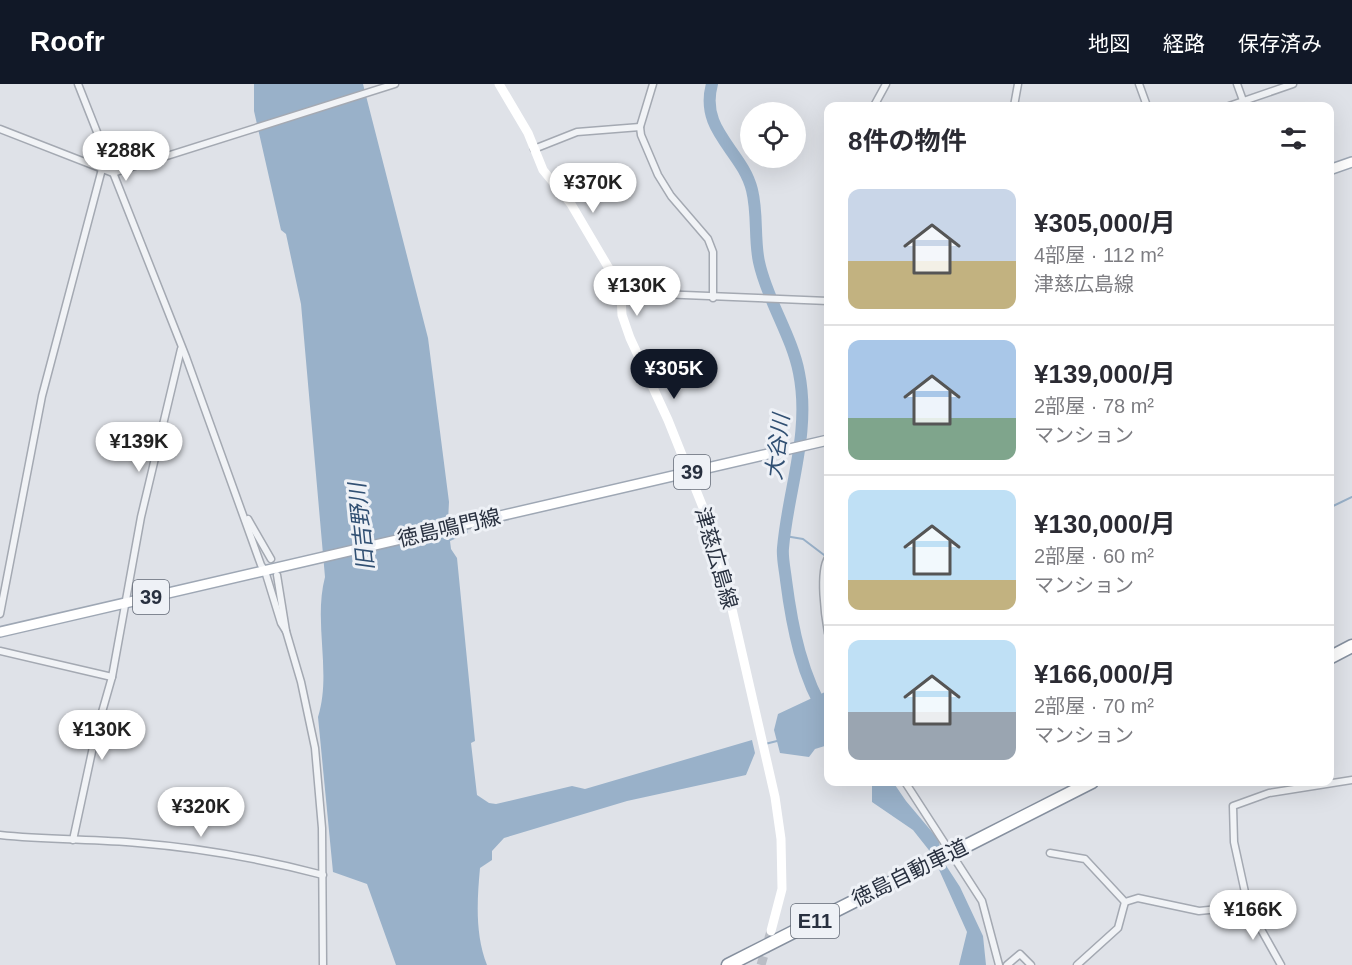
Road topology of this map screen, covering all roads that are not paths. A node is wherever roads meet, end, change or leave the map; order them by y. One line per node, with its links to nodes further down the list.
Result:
1 (78, 84): 21 (street)
2 (395, 84): 21 (street)
3 (499, 84): 17 (main road, 津慈広島線)
4 (653, 84): 15 (street)
5 (886, 84): 10 (street)
6 (1018, 84): 11 (street)
7 (1139, 84): 12 (street)
8 (1237, 84): 13 (street)
9 (1293, 84): 14 (street)
10 (876, 102)
11 (1015, 102)
12 (1146, 102)
13 (1243, 102)
14 (1249, 102)
15 (640, 127): 17 (street); 23 (street)
16 (0, 129): 20 (street)
17 (534, 149): 22 (main road, 津慈広島線)
18 (1352, 162): 19 (main road)
19 (1334, 168)
20 (102, 169): 21 (street); 33 (street)
21 (113, 173): 25 (street)
22 (621, 296): 23 (street); 27 (main road, 津慈広島線)
23 (713, 298): 24 (street)
24 (824, 301)
25 (181, 349): 28 (street); 32 (street)
26 (824, 441): 27 (main road, 徳島鳴門線 / 39)
27 (690, 472): 30 (main road, 徳島鳴門線 / 39); 51 (main road, 津慈広島線)
28 (243, 510): 29 (street); 30 (street)
29 (271, 559)
30 (265, 571): 32 (main road, 徳島鳴門線 / 39); 34 (street)
31 (277, 575): 34 (street)
32 (124, 604): 35 (main road, 徳島鳴門線 / 39); 39 (street)
33 (0, 614)
34 (286, 631): 48 (street)
35 (0, 632)
36 (1352, 646): 38 (highway)
37 (0, 651): 39 (street)
38 (1334, 655)
39 (112, 677): 46 (street)
40 (1352, 780): 41 (street)
41 (1334, 783)
42 (907, 786): 54 (street)
43 (1084, 786): 53 (highway, 徳島自動車道 / E11, bridge)
44 (1314, 786): 50 (street)
45 (0, 835): 46 (street)
46 (73, 840): 48 (street)
47 (1050, 852): 49 (street)
48 (324, 875): 52 (street)
49 (1125, 902): 50 (street); 57 (street)
50 (1248, 906): 58 (street)
51 (771, 931)
52 (323, 965)
53 (729, 965)
54 (999, 965)
55 (1006, 965): 56 (street)
56 (1031, 965)
57 (1077, 965)
58 (1281, 965)

